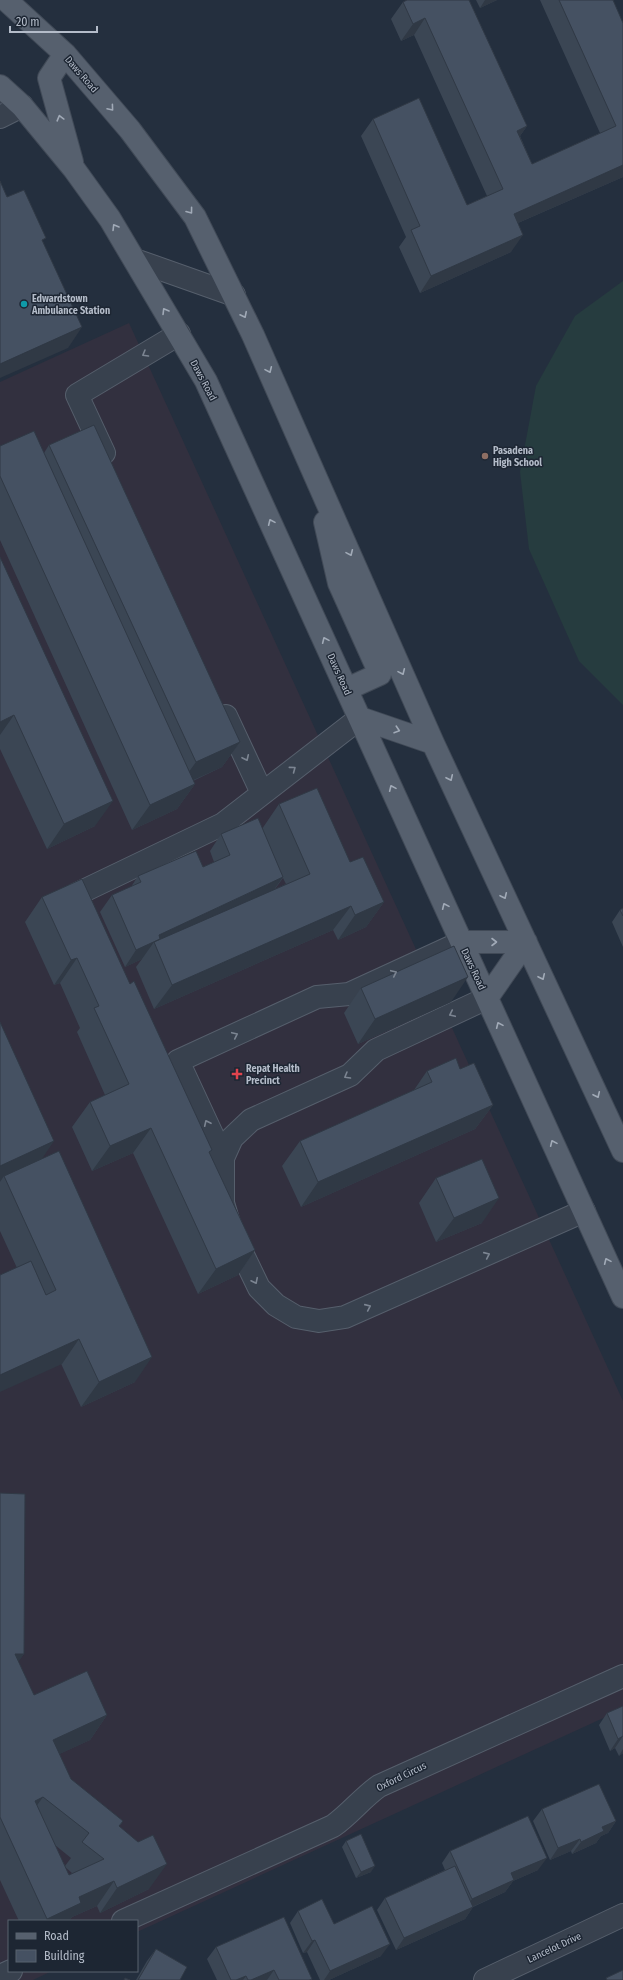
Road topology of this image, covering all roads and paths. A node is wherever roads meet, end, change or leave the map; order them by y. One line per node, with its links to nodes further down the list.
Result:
1 (6, 0): 2 (main road, Daws Road)
2 (65, 54): 6 (main road, one-way to 2); 8 (main road, Daws Road, one-way to 8)
3 (0, 86): 4 (main road, Daws Road)
4 (22, 106): 5 (street); 6 (main road, Daws Road)
5 (0, 117)
6 (74, 169): 7 (main road, Daws Road, one-way to 6)
7 (135, 260): 8 (street); 9 (main road, Daws Road, one-way to 7)
8 (234, 295): 11 (main road, Daws Road, one-way to 11)
9 (179, 334): 10 (street, one-way to 10); 12 (main road, Daws Road, one-way to 9)
10 (111, 468)
11 (314, 473): 12 (main road); 15 (main road, Daws Road, one-way to 15)
12 (347, 689): 14 (main road, Daws Road)
13 (218, 699): 16 (street, one-way to 16)
14 (360, 718): 15 (main road, one-way to 15); 16 (street, one-way to 14); 18 (main road, Daws Road, one-way to 14)
15 (433, 742): 19 (main road, Daws Road, one-way to 19)
16 (262, 793): 17 (street)
17 (75, 895)
18 (462, 942): 19 (main road, one-way to 19); 20 (main road, Daws Road); 22 (street, one-way to 18)
19 (526, 942): 20 (main road); 21 (main road, Daws Road, one-way to 21)
20 (487, 998): 22 (street, one-way to 22); 23 (main road, Daws Road, one-way to 20)
21 (623, 1151)
22 (223, 1158): 23 (street, one-way to 23)
23 (584, 1211): 24 (main road, Daws Road, one-way to 23)
24 (623, 1297)
25 (623, 1676): 27 (street, Oxford Circus)
26 (623, 1914): 28 (street, Lancelot Drive)
27 (125, 1920)
28 (485, 1980)

